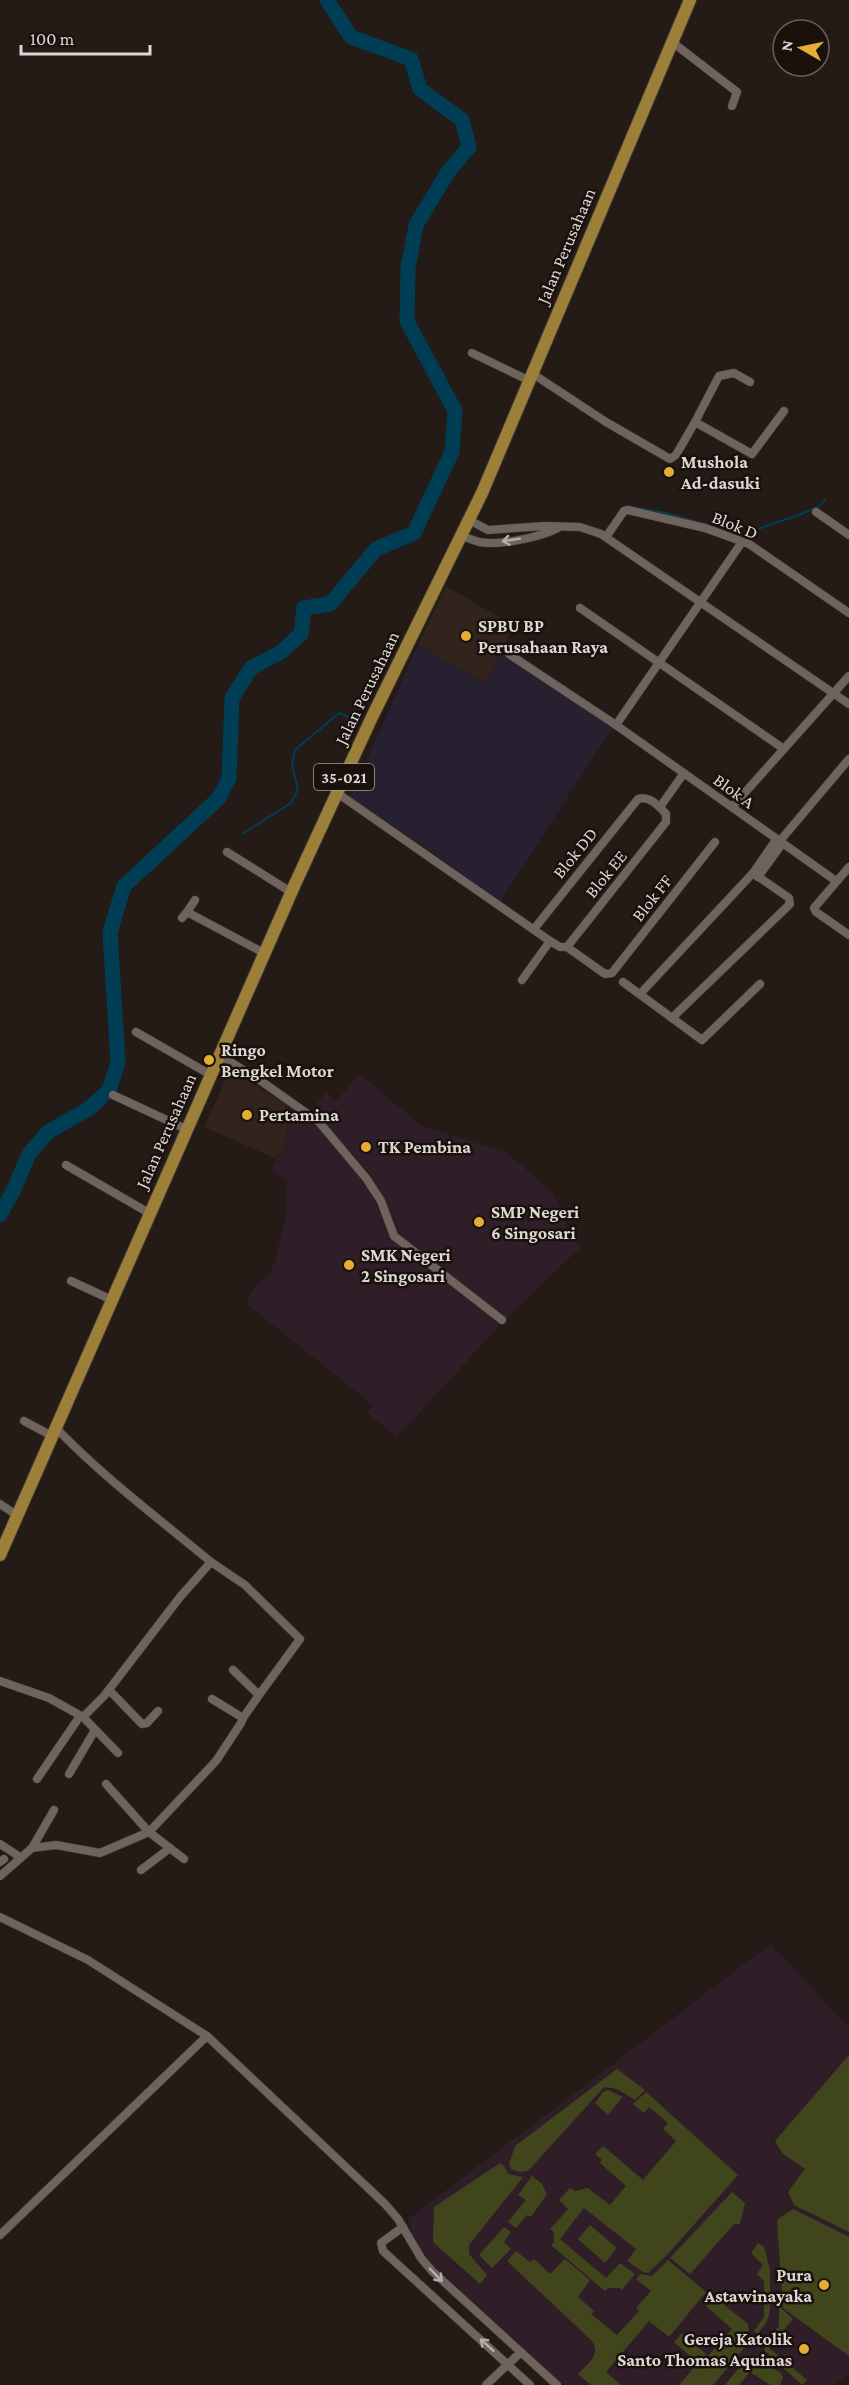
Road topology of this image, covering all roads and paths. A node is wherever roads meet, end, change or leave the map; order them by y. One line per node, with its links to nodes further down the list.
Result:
1 (690, 0): 2 (main road, Jalan Perusahaan / 35-021)
2 (672, 42): 3 (street); 5 (main road, Jalan Perusahaan / 35-021)
3 (732, 106)
4 (472, 353): 5 (street)
5 (531, 377): 8 (street); 10 (main road, Jalan Perusahaan / 35-021)
6 (750, 382): 8 (street)
7 (784, 411): 8 (street)
8 (695, 422)
9 (816, 512): 12 (street)
10 (469, 520): 11 (street); 13 (main road, Jalan Perusahaan / 35-021)
11 (559, 528): 13 (street, one-way to 13); 14 (street)
12 (849, 535)
13 (461, 536): 28 (main road, Jalan Perusahaan / 35-021)
14 (606, 537): 15 (street, Blok D); 16 (street)
15 (742, 542): 16 (street); 18 (street, Blok D)
16 (700, 602): 20 (street); 22 (street)
17 (580, 608): 20 (street)
18 (849, 613)
19 (508, 654): 24 (street, Blok A)
20 (658, 663): 24 (street); 25 (street)
21 (849, 676): 22 (street)
22 (834, 693): 23 (street); 25 (street)
23 (849, 704)
24 (616, 725): 27 (street, Blok A)
25 (784, 750): 30 (street)
26 (849, 759): 32 (street)
27 (684, 773): 29 (street); 30 (street, Blok A)
28 (337, 793): 37 (main road, Jalan Perusahaan / 35-021); 39 (street)
29 (660, 807): 39 (street, Blok DD); 42 (street, Blok EE)
30 (732, 807): 32 (street, Blok A)
31 (715, 842): 42 (street, Blok FF)
32 (779, 842): 35 (street); 36 (street, Blok A)
33 (227, 852): 37 (street)
34 (848, 872): 36 (street)
35 (755, 875): 47 (street); 48 (street)
36 (836, 881): 40 (street)
37 (291, 892): 43 (main road, Jalan Perusahaan / 35-021)
38 (195, 900): 43 (street)
39 (534, 929): 41 (street)
40 (849, 935)
41 (550, 941): 42 (street); 44 (street)
42 (567, 947)
43 (264, 952): 50 (main road, Jalan Perusahaan / 35-021)
44 (522, 980)
45 (623, 982): 47 (street)
46 (760, 984): 48 (street)
47 (640, 994): 48 (street)
48 (672, 1018)
49 (136, 1032): 51 (street)
50 (219, 1055): 51 (main road, Jalan Perusahaan / 35-021); 58 (street)
51 (211, 1074): 53 (main road, Jalan Perusahaan / 35-021)
52 (114, 1095): 53 (street)
53 (186, 1129): 55 (main road, Jalan Perusahaan / 35-021)
54 (66, 1165): 55 (street)
55 (149, 1213): 57 (main road, Jalan Perusahaan / 35-021)
56 (71, 1281): 57 (street)
57 (112, 1300): 60 (main road, Jalan Perusahaan / 35-021)
58 (502, 1320)
59 (24, 1421): 60 (street)
60 (54, 1432): 62 (main road, Jalan Perusahaan / 35-021); 64 (street)
61 (0, 1504): 62 (street)
62 (18, 1516): 63 (main road, Jalan Perusahaan / 35-021)
63 (0, 1553)
64 (211, 1562): 67 (street); 68 (street)
65 (233, 1670): 68 (street)
66 (0, 1681): 71 (street)
67 (109, 1690): 70 (street); 71 (street)
68 (259, 1695): 72 (street)
69 (212, 1699): 72 (street)
70 (158, 1711)
71 (82, 1717): 73 (street); 76 (street)
72 (243, 1718): 79 (street)
73 (95, 1730): 74 (street); 75 (street)
74 (118, 1753)
75 (69, 1774)
76 (37, 1779)
77 (106, 1785): 79 (street)
78 (54, 1810): 81 (street)
79 (149, 1832): 81 (street); 82 (street)
80 (0, 1844): 83 (street)
81 (32, 1848): 83 (street)
82 (170, 1848): 84 (street); 85 (street)
83 (20, 1857): 86 (street)
84 (184, 1859)
85 (141, 1870)
86 (0, 1876)
87 (0, 1917): 88 (street)
88 (207, 2036): 89 (street); 90 (street)
89 (403, 2227): 91 (street, one-way to 91); 92 (street, one-way to 89)
90 (0, 2235)
91 (521, 2352): 92 (street); 95 (street)
92 (508, 2364): 93 (street); 94 (street)
93 (486, 2385)
94 (530, 2385)
95 (557, 2385)

